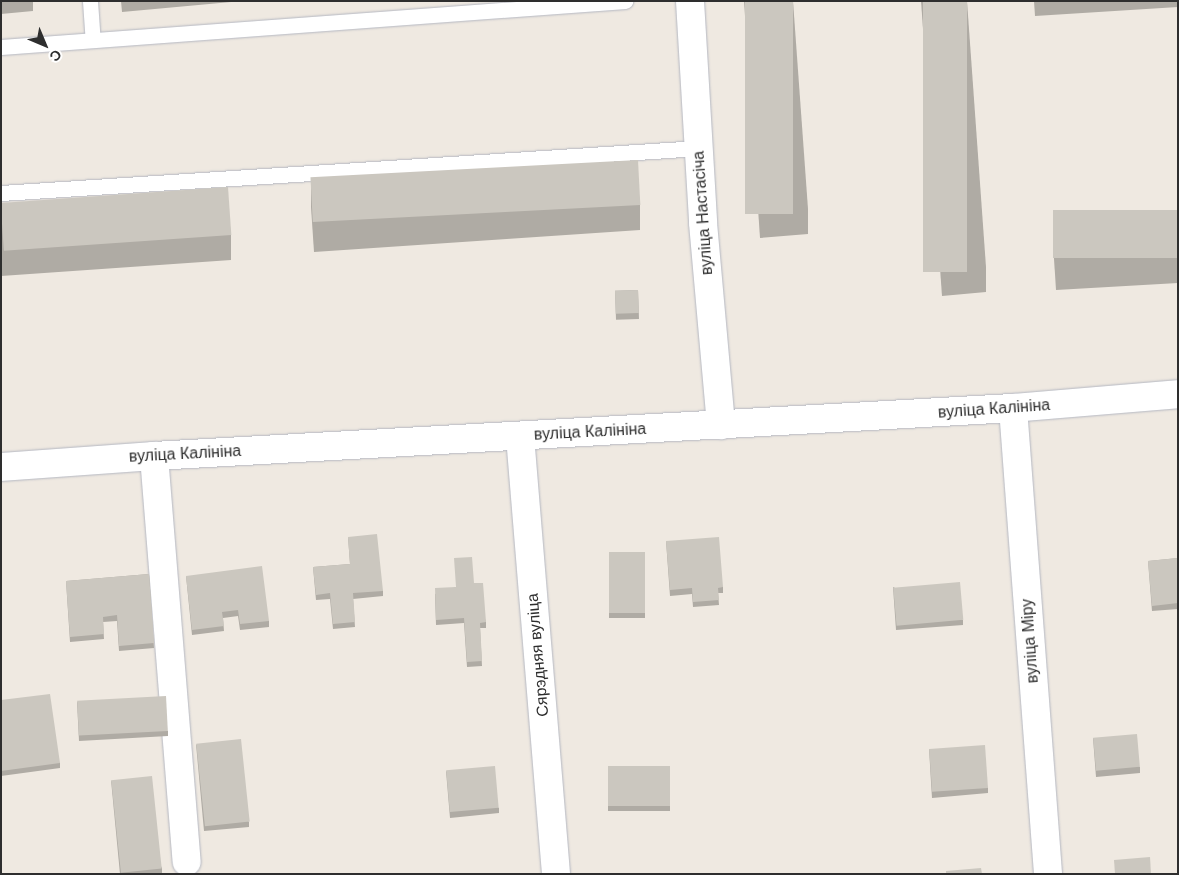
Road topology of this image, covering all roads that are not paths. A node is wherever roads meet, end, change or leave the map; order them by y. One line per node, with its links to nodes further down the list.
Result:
1 (90, 1): 4 (lane)
2 (625, 1): 4 (lane)
3 (690, 1): 6 (street, вуліца Настасіча)
4 (93, 40): 5 (lane)
5 (1, 47)
6 (698, 148): 7 (lane); 10 (street, вуліца Настасіча)
7 (1, 193)
8 (1178, 394): 9 (street, вуліца Калініна)
9 (1012, 408): 10 (street, вуліца Калініна); 16 (street, вуліца Міру)
10 (721, 425): 11 (street, вуліца Калініна)
11 (520, 436): 12 (street, вуліца Калініна); 15 (street, Сярэдняя вуліца)
12 (154, 456): 13 (street, вуліца Калініна); 14 (street)
13 (1, 467)
14 (187, 862)
15 (556, 874)
16 (1048, 874)

